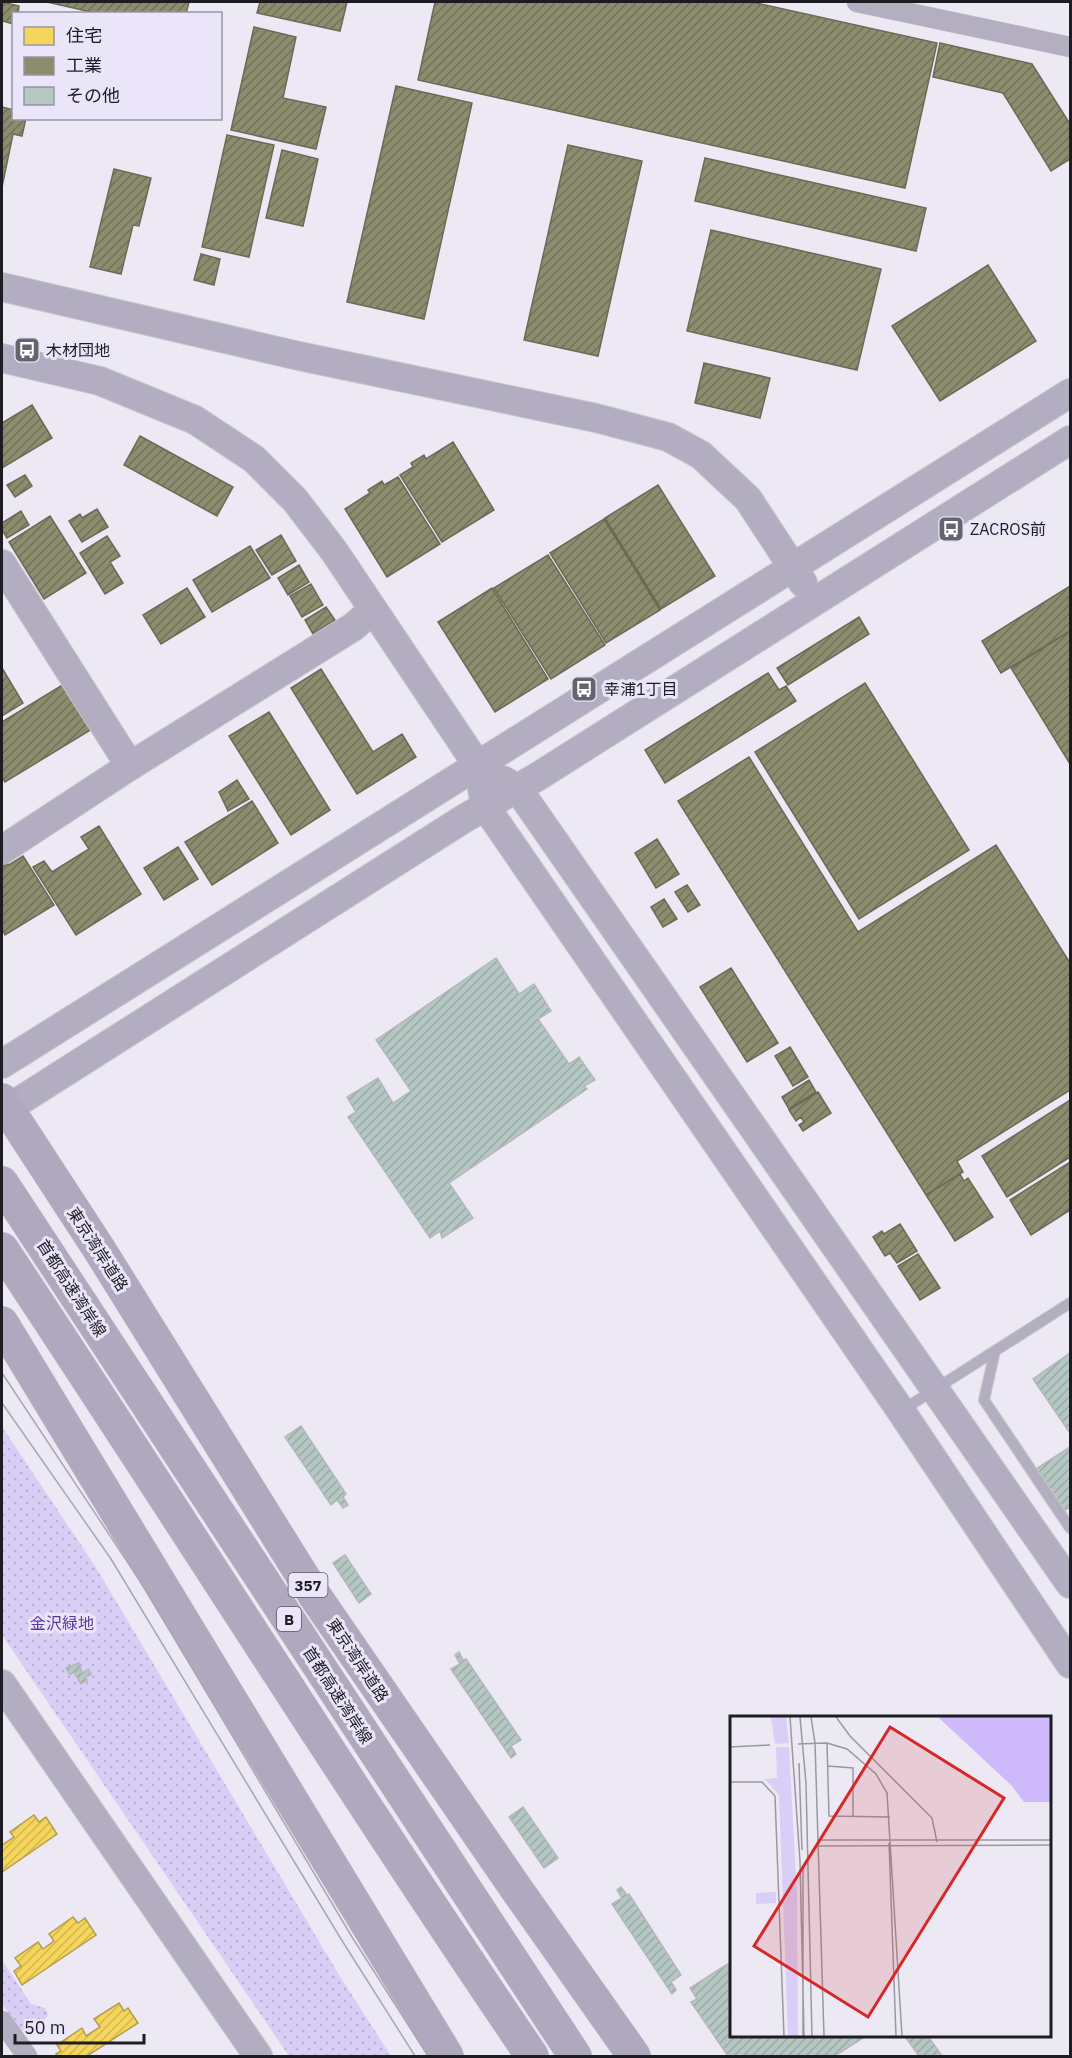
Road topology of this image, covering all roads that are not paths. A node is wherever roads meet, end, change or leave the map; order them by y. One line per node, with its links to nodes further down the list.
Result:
1 (857, 2): 2 (street)
2 (1071, 47)
3 (2, 287): 8 (street)
4 (2, 358): 10 (street)
5 (1071, 393): 8 (street)
6 (1071, 440): 9 (street)
7 (2, 564): 11 (street)
8 (792, 567): 9 (street); 12 (street)
9 (814, 600): 13 (street)
10 (373, 610): 11 (street); 12 (street)
11 (130, 766): 15 (street)
12 (478, 766): 13 (street); 14 (street); 16 (street)
13 (518, 789): 14 (street); 23 (street)
14 (485, 806): 17 (street); 24 (street)
15 (2, 850)
16 (2, 1064)
17 (4, 1105): 37 (highway, 東京湾岸道路 / 357)
18 (2, 1183): 36 (highway, 首都高速湾岸線 / B)
19 (2, 1249): 29 (highway, B)
20 (1071, 1303): 22 (lane)
21 (2, 1323): 33 (highway)
22 (995, 1351): 23 (lane); 25 (lane)
23 (935, 1388): 24 (lane); 26 (street)
24 (901, 1411): 27 (street)
25 (1071, 1528)
26 (1071, 1584)
27 (1069, 1658)
28 (2, 1684): 32 (street)
29 (418, 1888): 34 (highway, B); 35 (highway)
30 (2, 2021): 31 (street)
31 (27, 2056)
32 (258, 2056)
33 (447, 2056)
34 (511, 2056)
35 (532, 2056)
36 (575, 2056)
37 (634, 2056)

